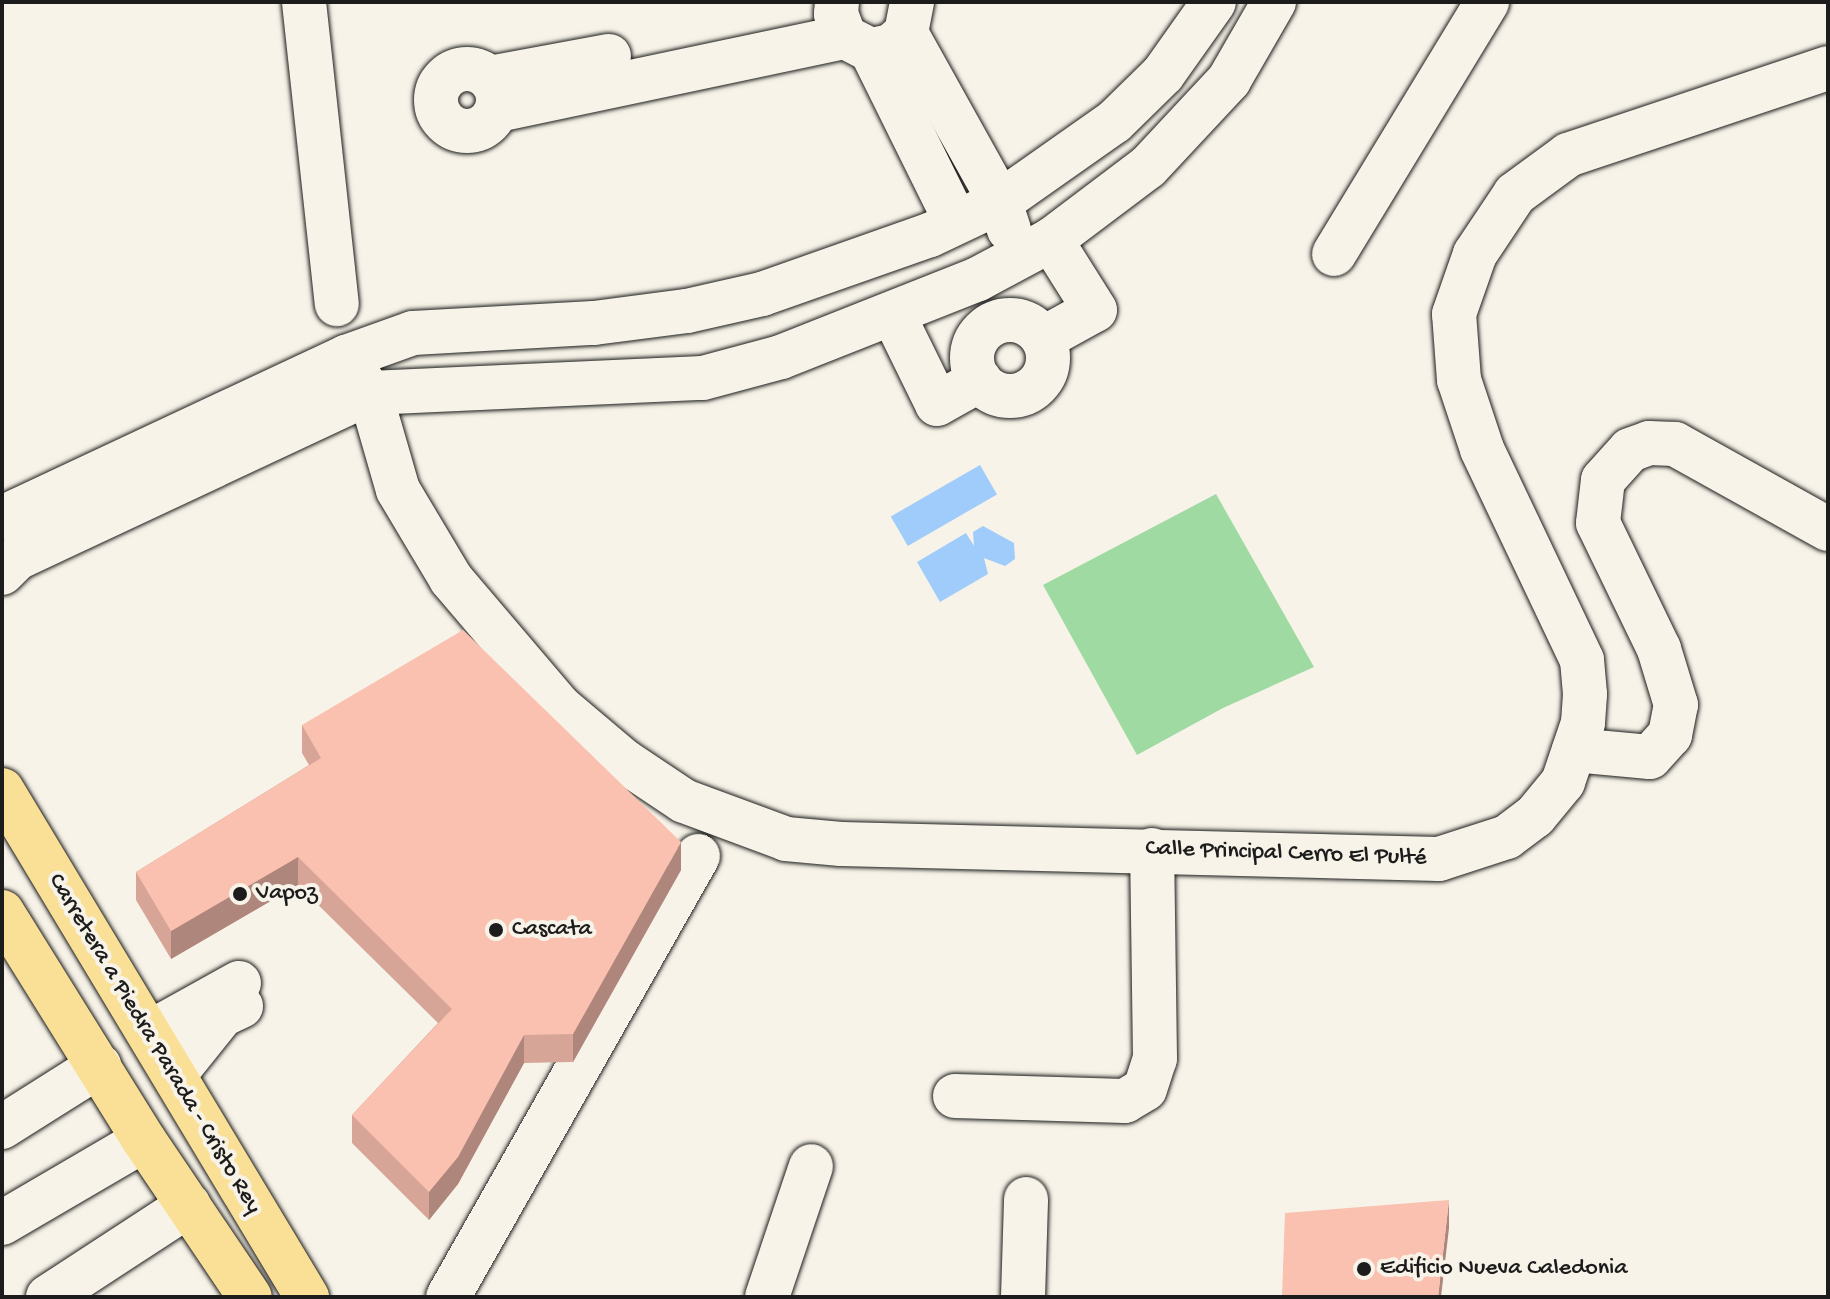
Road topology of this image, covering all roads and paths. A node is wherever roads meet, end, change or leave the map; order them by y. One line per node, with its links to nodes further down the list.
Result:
1 (304, 2): 13 (street)
2 (1214, 2): 8 (street)
3 (1274, 2): 10 (street)
4 (1487, 2): 11 (street)
5 (880, 19): 7 (street); 8 (street); 9 (street)
6 (1828, 68): 23 (street, Calle Principal Cerro El Pulté)
7 (494, 94)
8 (1000, 202): 9 (street); 14 (street)
9 (956, 222): 12 (street)
10 (1051, 240): 14 (street); 14 (street)
11 (1334, 254)
12 (729, 301): 15 (street); 17 (street)
13 (337, 304)
14 (912, 307): 17 (street)
15 (594, 323): 16 (street); 18 (street)
16 (346, 357): 19 (street, Calle Principal Cerro El Pulté); 20 (street)
17 (742, 367): 18 (street)
18 (595, 385): 19 (street)
19 (370, 393): 22 (street); 25 (street, Calle Principal Cerro El Pulté)
20 (2, 518)
21 (1828, 529): 23 (street)
22 (2, 573)
23 (1574, 750): 25 (street, Calle Principal Cerro El Pulté)
24 (2, 790): 28 (main road, Carretera a Piedra Parada - Cristo Rey)
25 (1152, 850): 31 (street)
26 (698, 856): 41 (street)
27 (2, 912): 29 (main road)
28 (149, 1033): 30 (main road, Carretera a Piedra Parada - Cristo Rey); 30 (street)
29 (99, 1066): 32 (street); 33 (main road)
30 (174, 1075): 40 (main road, Carretera a Piedra Parada - Cristo Rey)
31 (955, 1096)
32 (3, 1125)
33 (144, 1140): 36 (main road); 37 (street)
34 (811, 1166): 42 (street)
35 (1026, 1199): 43 (street)
36 (189, 1205): 38 (street); 39 (main road)
37 (2, 1223)
38 (48, 1297)
39 (250, 1297)
40 (307, 1297)
41 (448, 1297)
42 (767, 1297)
43 (1023, 1297)

